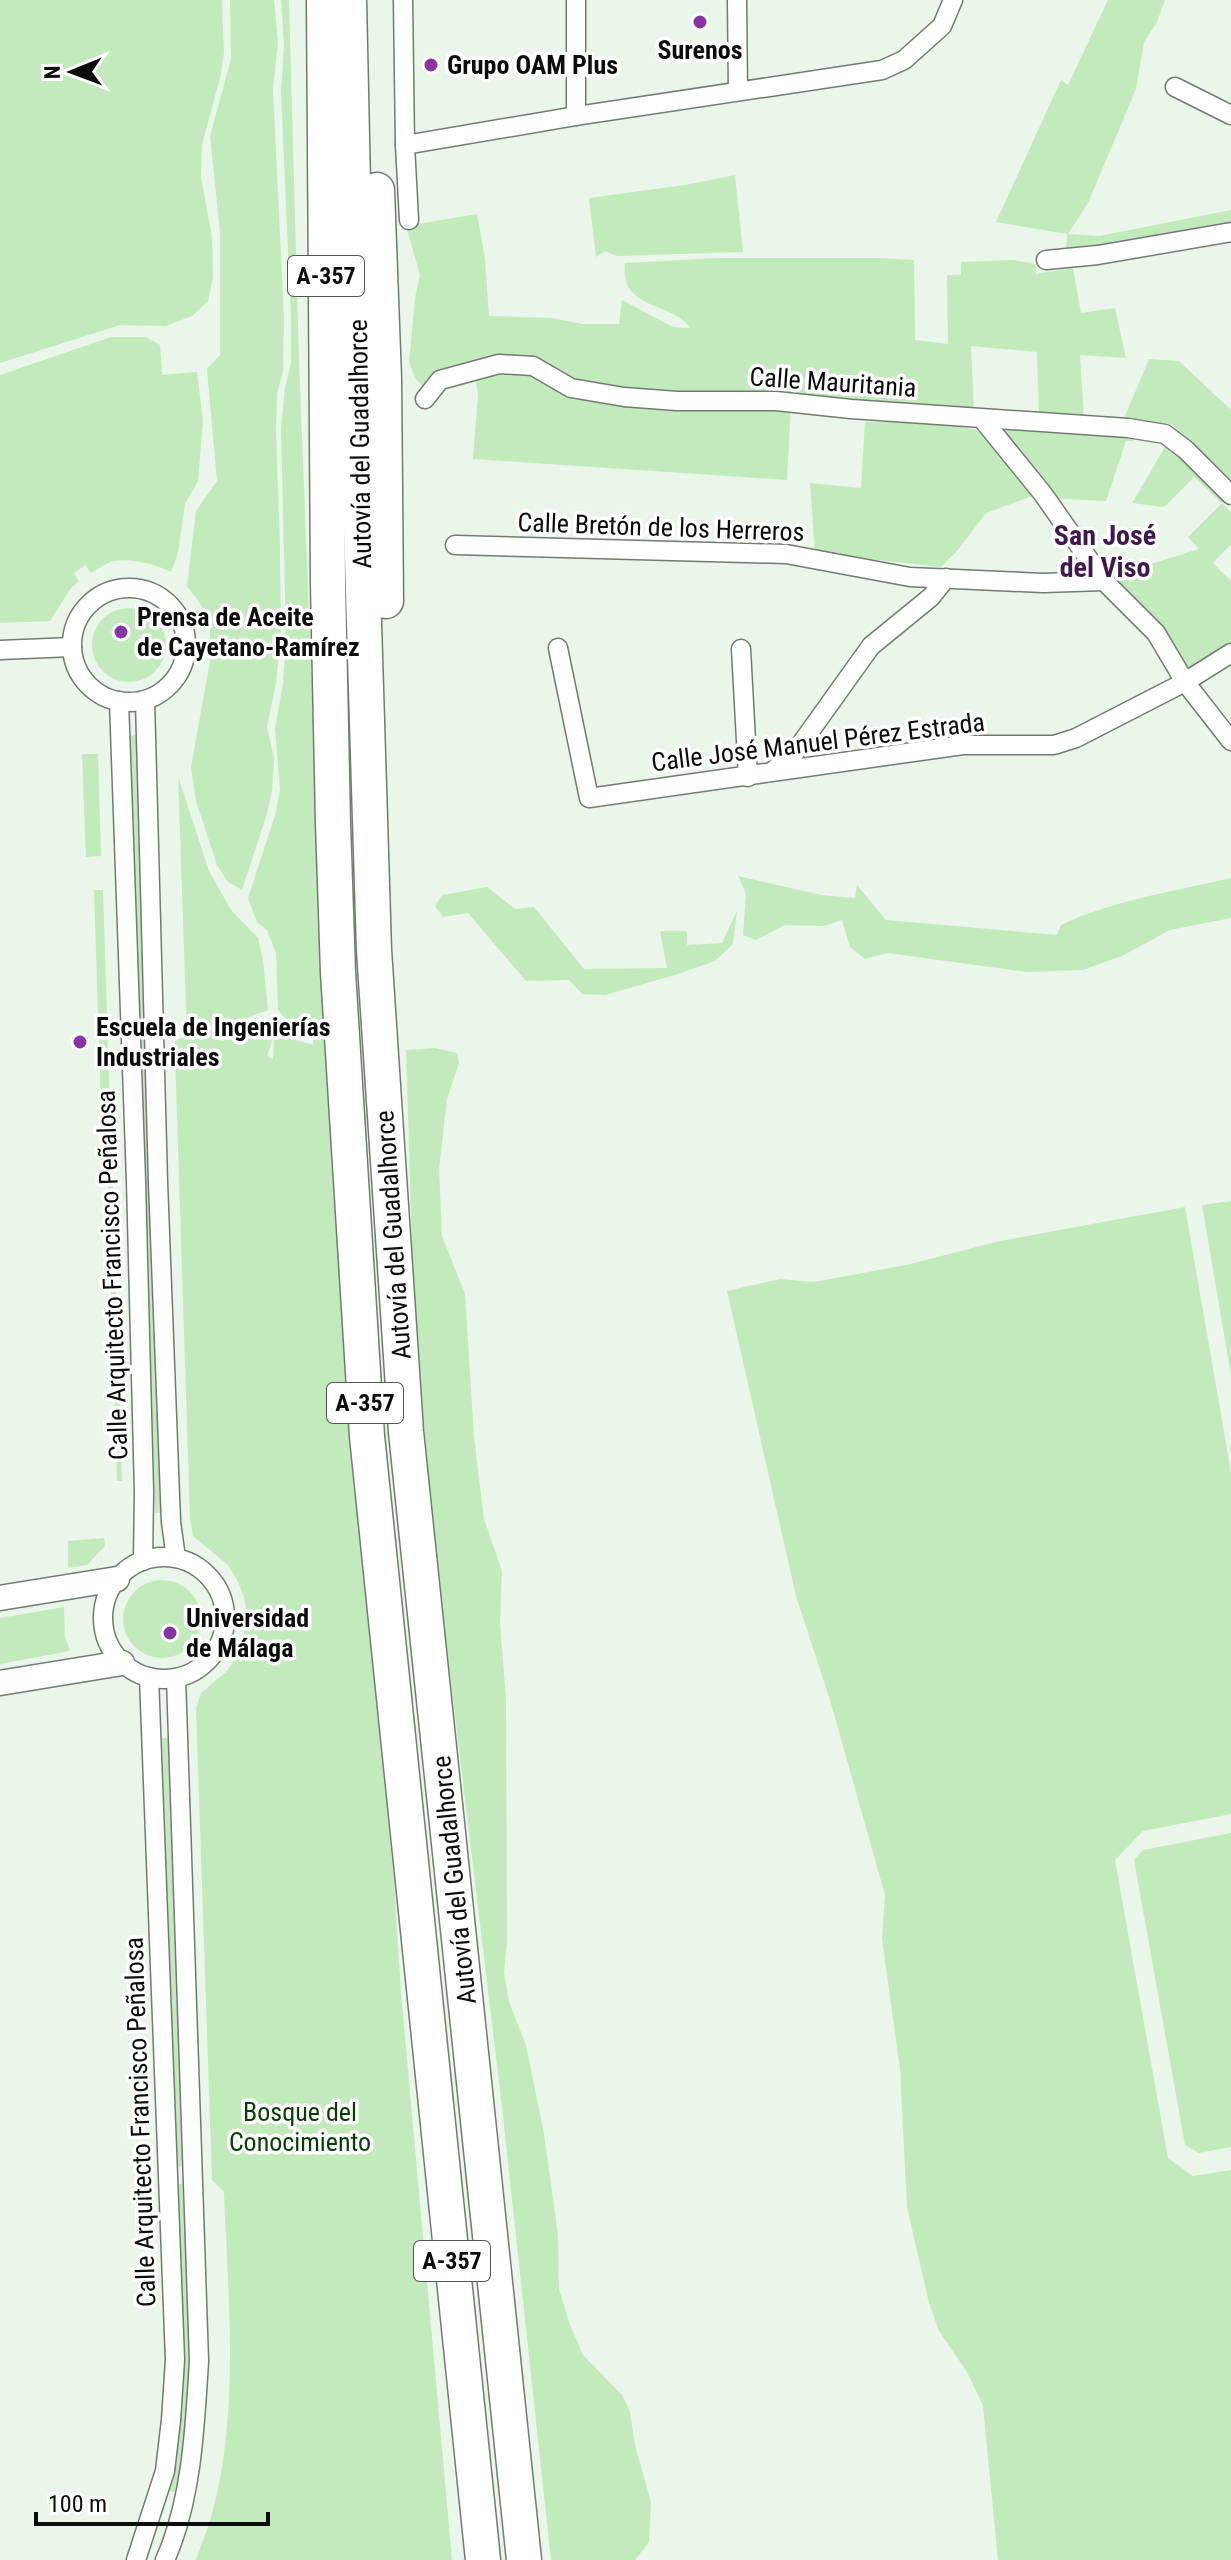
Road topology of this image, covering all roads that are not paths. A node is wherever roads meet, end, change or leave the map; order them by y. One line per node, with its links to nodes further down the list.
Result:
1 (305, 0): 21 (highway)
2 (324, 0): 21 (highway, Autovía del Guadalhorce / A-357)
3 (349, 0): 35 (highway, Autovía del Guadalhorce / A-357)
4 (372, 0): 35 (highway)
5 (403, 0): 13 (street)
6 (576, 0): 12 (street)
7 (737, 0): 10 (street)
8 (953, 0): 10 (street)
9 (1175, 87): 11 (street)
10 (738, 91): 12 (street)
11 (1231, 115)
12 (576, 116): 13 (street)
13 (405, 145): 14 (street)
14 (409, 220)
15 (1229, 237): 16 (street)
16 (1046, 260)
17 (425, 399): 18 (street, Calle Mauritania)
18 (983, 420): 19 (street, Calle Mauritania); 23 (street)
19 (1231, 495)
20 (455, 545): 22 (street, Calle Bretón de los Herreros)
21 (328, 552): 45 (highway, Autovía del Guadalhorce / A-357)
22 (946, 578): 23 (street, Calle Bretón de los Herreros); 33 (street)
23 (1104, 581): 29 (street)
24 (72, 647): 27 (street); 30 (street); 31 (street)
25 (558, 648): 34 (street, Calle José Manuel Pérez Estrada)
26 (741, 649): 34 (street)
27 (0, 650)
28 (1231, 653): 29 (street, Calle José Manuel Pérez Estrada)
29 (1185, 682): 32 (street); 33 (street, Calle José Manuel Pérez Estrada)
30 (145, 700): 31 (street); 36 (street, Calle Arquitecto Francisco Peñalosa)
31 (119, 701): 37 (street, Calle Arquitecto Francisco Peñalosa)
32 (1231, 741)
33 (772, 772): 34 (street, Calle José Manuel Pérez Estrada)
34 (748, 777)
35 (386, 1121): 44 (highway, Autovía del Guadalhorce / A-357)
36 (176, 1558): 37 (street); 42 (street)
37 (143, 1561): 38 (street)
38 (117, 1579): 39 (street); 40 (street)
39 (0, 1598)
40 (122, 1663): 41 (street); 43 (street)
41 (149, 1677): 42 (street); 46 (street, Calle Arquitecto Francisco Peñalosa)
42 (176, 1678): 47 (street, Calle Arquitecto Francisco Peñalosa)
43 (0, 1683)
44 (500, 2327): 48 (highway, Autovía del Guadalhorce / A-357); 49 (highway)
45 (481, 2554)
46 (136, 2560)
47 (165, 2560)
48 (524, 2560)
49 (537, 2560)

